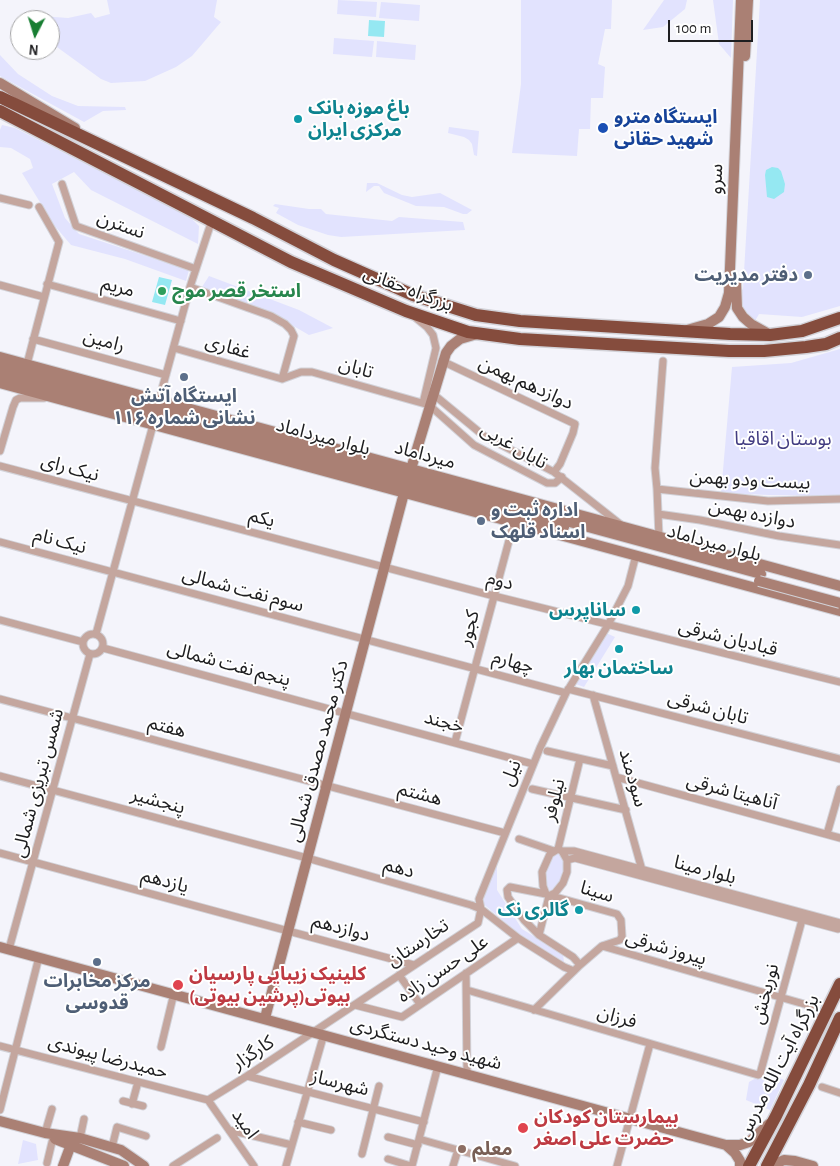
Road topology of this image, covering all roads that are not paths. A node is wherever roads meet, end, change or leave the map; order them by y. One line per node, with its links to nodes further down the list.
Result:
1 (741, 0): 20 (main road, سرو)
2 (748, 0): 22 (main road, سرو)
3 (0, 83): 6 (main road)
4 (0, 97): 6 (highway, بزرگراه حقانی)
5 (1, 114): 11 (highway, بزرگراه حقانی)
6 (100, 146): 20 (highway, بزرگراه حقانی)
7 (62, 184): 12 (street, نسترن)
8 (0, 198): 9 (street)
9 (29, 205)
10 (39, 207): 13 (street)
11 (212, 220): 12 (street); 17 (highway, بزرگراه حقانی)
12 (196, 269): 15 (street)
13 (47, 284): 16 (street); 19 (street, مریم)
14 (0, 285): 16 (street)
15 (190, 287): 19 (street); 36 (street)
16 (44, 297): 24 (street)
17 (406, 311): 21 (highway, بزرگراه حقانی); 41 (street)
18 (840, 318): 22 (highway)
19 (181, 321): 27 (street)
20 (682, 331): 22 (highway)
21 (477, 334): 26 (highway, بزرگراه حقانی); 30 (main road)
22 (770, 335)
23 (840, 338): 26 (highway, بزرگراه حقانی)
24 (33, 339): 31 (street); 34 (street, رامین)
25 (840, 342): 26 (highway)
26 (826, 344)
27 (174, 348): 34 (street); 35 (street, غفارى)
28 (0, 357): 31 (main road, میرداماد)
29 (663, 360): 53 (street)
30 (442, 361): 38 (main road); 50 (street, دوازدهم بهمن)
31 (27, 364): 40 (main road, میرداماد)
32 (0, 367): 46 (main road, بلوار میرداماد)
33 (0, 374): 43 (main road, بلوار میرداماد)
34 (166, 375): 40 (street)
35 (273, 377): 36 (street, تابان)
36 (282, 379): 41 (street, تابان)
37 (0, 383): 39 (main road)
38 (433, 394): 41 (main road); 50 (street)
39 (54, 398): 42 (main road); 45 (street)
40 (159, 400): 47 (main road, میرداماد)
41 (426, 404): 49 (main road); 51 (street, تابان غربی)
42 (108, 412): 43 (main road); 44 (main road)
43 (134, 412): 60 (main road, بلوار میرداماد)
44 (153, 425): 54 (main road); 57 (street)
45 (0, 451)
46 (343, 460): 47 (main road); 55 (main road, بلوار میرداماد)
47 (383, 462): 49 (main road, میرداماد)
48 (0, 466): 57 (street, نیک رای)
49 (411, 469): 52 (main road, میرداماد)
50 (554, 472): 51 (street)
51 (562, 477): 61 (street)
52 (465, 484): 55 (main road); 61 (main road, میرداماد)
53 (657, 490): 56 (street, بیست ودو بهمن); 58 (street)
54 (404, 493): 59 (main road); 66 (main road, دکتر محمد مصدق شمالی)
55 (480, 498): 68 (main road, بلوار میرداماد)
56 (840, 500)
57 (132, 501): 66 (street, یکم); 67 (street)
58 (658, 514): 62 (street); 64 (street, دوازده بهمن)
59 (516, 523): 60 (main road); 65 (main road); 70 (street, کجور)
60 (558, 526): 68 (main road, بلوار میرداماد)
61 (624, 527): 62 (main road, میرداماد)
62 (659, 537): 69 (main road, میرداماد)
63 (0, 542): 67 (street, نیک نام)
64 (840, 546)
65 (636, 555): 72 (main road); 74 (street, نیل)
66 (385, 567): 70 (street, دوم); 76 (main road, دکتر محمد مصدق شمالی)
67 (113, 572): 75 (street); 76 (street, سوم نفت شمالی)
68 (760, 577): 71 (main road, بلوار میرداماد); 72 (main road, بلوار میرداماد, bridge)
69 (835, 585): 72 (main road)
70 (494, 596): 74 (street, دوم); 80 (street, کجور)
71 (840, 596)
72 (837, 607)
73 (0, 620): 77 (street)
74 (608, 625): 81 (street, قبادیان شرقی); 82 (street, نیل)
75 (96, 634): 77 (street); 78 (street)
76 (365, 640): 80 (street, چهارم); 85 (main road, دکتر محمد مصدق شمالی)
77 (83, 642): 79 (street)
78 (103, 648): 79 (street); 85 (street, پنجم نفت شمالی)
79 (90, 654): 86 (street, شمس تبریزی شمالی)
80 (474, 668): 82 (street, چهارم); 87 (street, کجور)
81 (840, 682)
82 (567, 691): 83 (street, تابان شرقی); 91 (street, نیل)
83 (593, 695): 90 (street, تابان شرقی); 92 (street, سودمند)
84 (0, 699): 86 (street, هفتم)
85 (346, 713): 87 (street, خجند); 95 (main road, دکتر محمد مصدق شمالی)
86 (72, 718): 95 (street, هفتم); 98 (street, شمس تبریزی شمالی)
87 (455, 742): 91 (street, خجند)
88 (547, 751): 89 (street)
89 (580, 759): 92 (street); 99 (street, نیلوفر)
90 (840, 760)
91 (533, 764): 101 (street, نیل)
92 (613, 766): 94 (street, سودمند)
93 (0, 776): 98 (street, پنجشیر)
94 (616, 777): 100 (street, سودمند); 102 (street, آناهیتا شرقی)
95 (326, 786): 101 (street, هشتم); 107 (main road, دکتر محمد مصدق شمالی)
96 (532, 789): 99 (street)
97 (840, 789): 102 (street)
98 (53, 790): 107 (street, پنجشیر); 109 (street, شمس تبریزی شمالی)
99 (571, 798): 100 (street); 105 (street, نیلوفر)
100 (626, 810): 110 (street, سودمند)
101 (505, 832): 112 (street, نیل)
102 (827, 834): 103 (street, آناهیتا شرقی)
103 (840, 838)
104 (519, 839): 105 (street, بلوار مینا)
105 (558, 850): 108 (street); 110 (street, بلوار مینا); 111 (street, نیلوفر)
106 (0, 853): 109 (street, یازدهم)
107 (307, 858): 112 (street, دهم); 115 (main road, دکتر محمد مصدق شمالی)
108 (567, 860): 111 (street); 113 (street, بلوار مینا)
109 (34, 862): 115 (street, یازدهم); 119 (street, شمس تبریزی شمالی)
110 (642, 870): 114 (street, بلوار مینا)
111 (549, 895): 116 (street); 116 (street, سینا); 118 (street, سینا)
112 (481, 909): 117 (street); 121 (street, تخارستان)
113 (802, 920): 114 (street, بلوار مینا); 129 (street, نوربخش)
114 (839, 926)
115 (288, 931): 121 (street, دوازدهم); 134 (main road, دکتر محمد مصدق شمالی)
116 (539, 935): 122 (street)
117 (518, 938): 123 (street); 124 (street, علی حسن زاده)
118 (602, 946): 122 (street, پیروز شرقی); 129 (street, پیروز شرقی)
119 (5, 948): 120 (main road, شهید وحید دستگردی)
120 (39, 957): 128 (main road, شهید وحید دستگردی); 140 (street)
121 (414, 965): 125 (street, تخارستان)
122 (580, 965): 123 (street, پیروز شرقی)
123 (574, 971): 133 (street, پیروز شرقی)
124 (466, 973): 127 (street); 130 (street, علی حسن زاده)
125 (399, 975): 130 (street); 131 (street, تخارستان)
126 (840, 984): 157 (highway, بزرگراه آیت الله مدرس)
127 (467, 990): 133 (street, فرزان); 142 (street)
128 (174, 993): 134 (main road, شهید وحید دستگردی); 139 (street)
129 (781, 997): 132 (street, پیروز شرقی); 143 (street, نوربخش)
130 (420, 1004): 131 (street, علی حسن زاده)
131 (355, 1005): 136 (street, تخارستان)
132 (811, 1006)
133 (534, 1010): 137 (street, فرزان)
134 (264, 1018): 136 (main road, شهید وحید دستگردی)
135 (840, 1018): 194 (highway, بزرگراه آیت الله مدرس)
136 (319, 1033): 141 (main road, شهید وحید دستگردی); 144 (street, کارگزار); 148 (street)
137 (650, 1044): 143 (street, فرزان); 158 (street)
138 (0, 1046): 140 (street, حمیدرضا پیوندی)
139 (161, 1046)
140 (15, 1050): 145 (street, حمیدرضا پیوندی); 156 (street)
141 (438, 1066): 142 (main road, شهید وحید دستگردی); 162 (street)
142 (467, 1074): 158 (main road, شهید وحید دستگردی)
143 (758, 1075)
144 (247, 1076): 148 (street, شهرساز); 150 (street, کارگزار)
145 (138, 1082): 150 (street, حمیدرضا پیوندی); 152 (street)
146 (379, 1086): 155 (street)
147 (822, 1088): 149 (street)
148 (307, 1092): 155 (street, شهرساز); 161 (street)
149 (840, 1092)
150 (208, 1100): 164 (street, امید)
151 (123, 1101): 152 (street)
152 (132, 1104): 153 (street)
153 (142, 1106)
154 (52, 1109): 166 (street)
155 (374, 1109): 162 (street, شهرساز); 176 (street)
156 (0, 1110)
157 (776, 1116): 173 (main road, شهید وحید دستگردی); 193 (highway, بزرگراه آیت الله مدرس)
158 (630, 1118): 173 (main road, شهید وحید دستگردی); 191 (street)
159 (84, 1119): 170 (street)
160 (0, 1120): 166 (main road)
161 (298, 1122): 165 (street); 172 (street)
162 (424, 1122): 171 (street)
163 (0, 1125): 166 (main road)
164 (229, 1130): 172 (street); 185 (street, امید)
165 (331, 1130)
166 (49, 1136): 170 (main road); 179 (street)
167 (146, 1136): 174 (street)
168 (388, 1137): 171 (street)
169 (217, 1138): 184 (street)
170 (74, 1140): 174 (main road); 180 (main road); 181 (main road); 182 (main road)
171 (418, 1142): 175 (street); 187 (street)
172 (292, 1145): 186 (street)
173 (726, 1145): 192 (main road)
174 (112, 1147): 183 (main road)
175 (458, 1150): 177 (street); 188 (street)
176 (362, 1154)
177 (481, 1157): 189 (street); 190 (street)
178 (388, 1159): 187 (street)
179 (47, 1163)
180 (63, 1166)
181 (69, 1166)
182 (124, 1166)
183 (144, 1166)
184 (173, 1166)
185 (254, 1166)
186 (286, 1166)
187 (412, 1166)
188 (453, 1166)
189 (479, 1166)
190 (515, 1166)
191 (617, 1166)
192 (740, 1166)
193 (749, 1166)
194 (767, 1166)
195 (771, 1166): 196 (main road)
196 (813, 1166)

